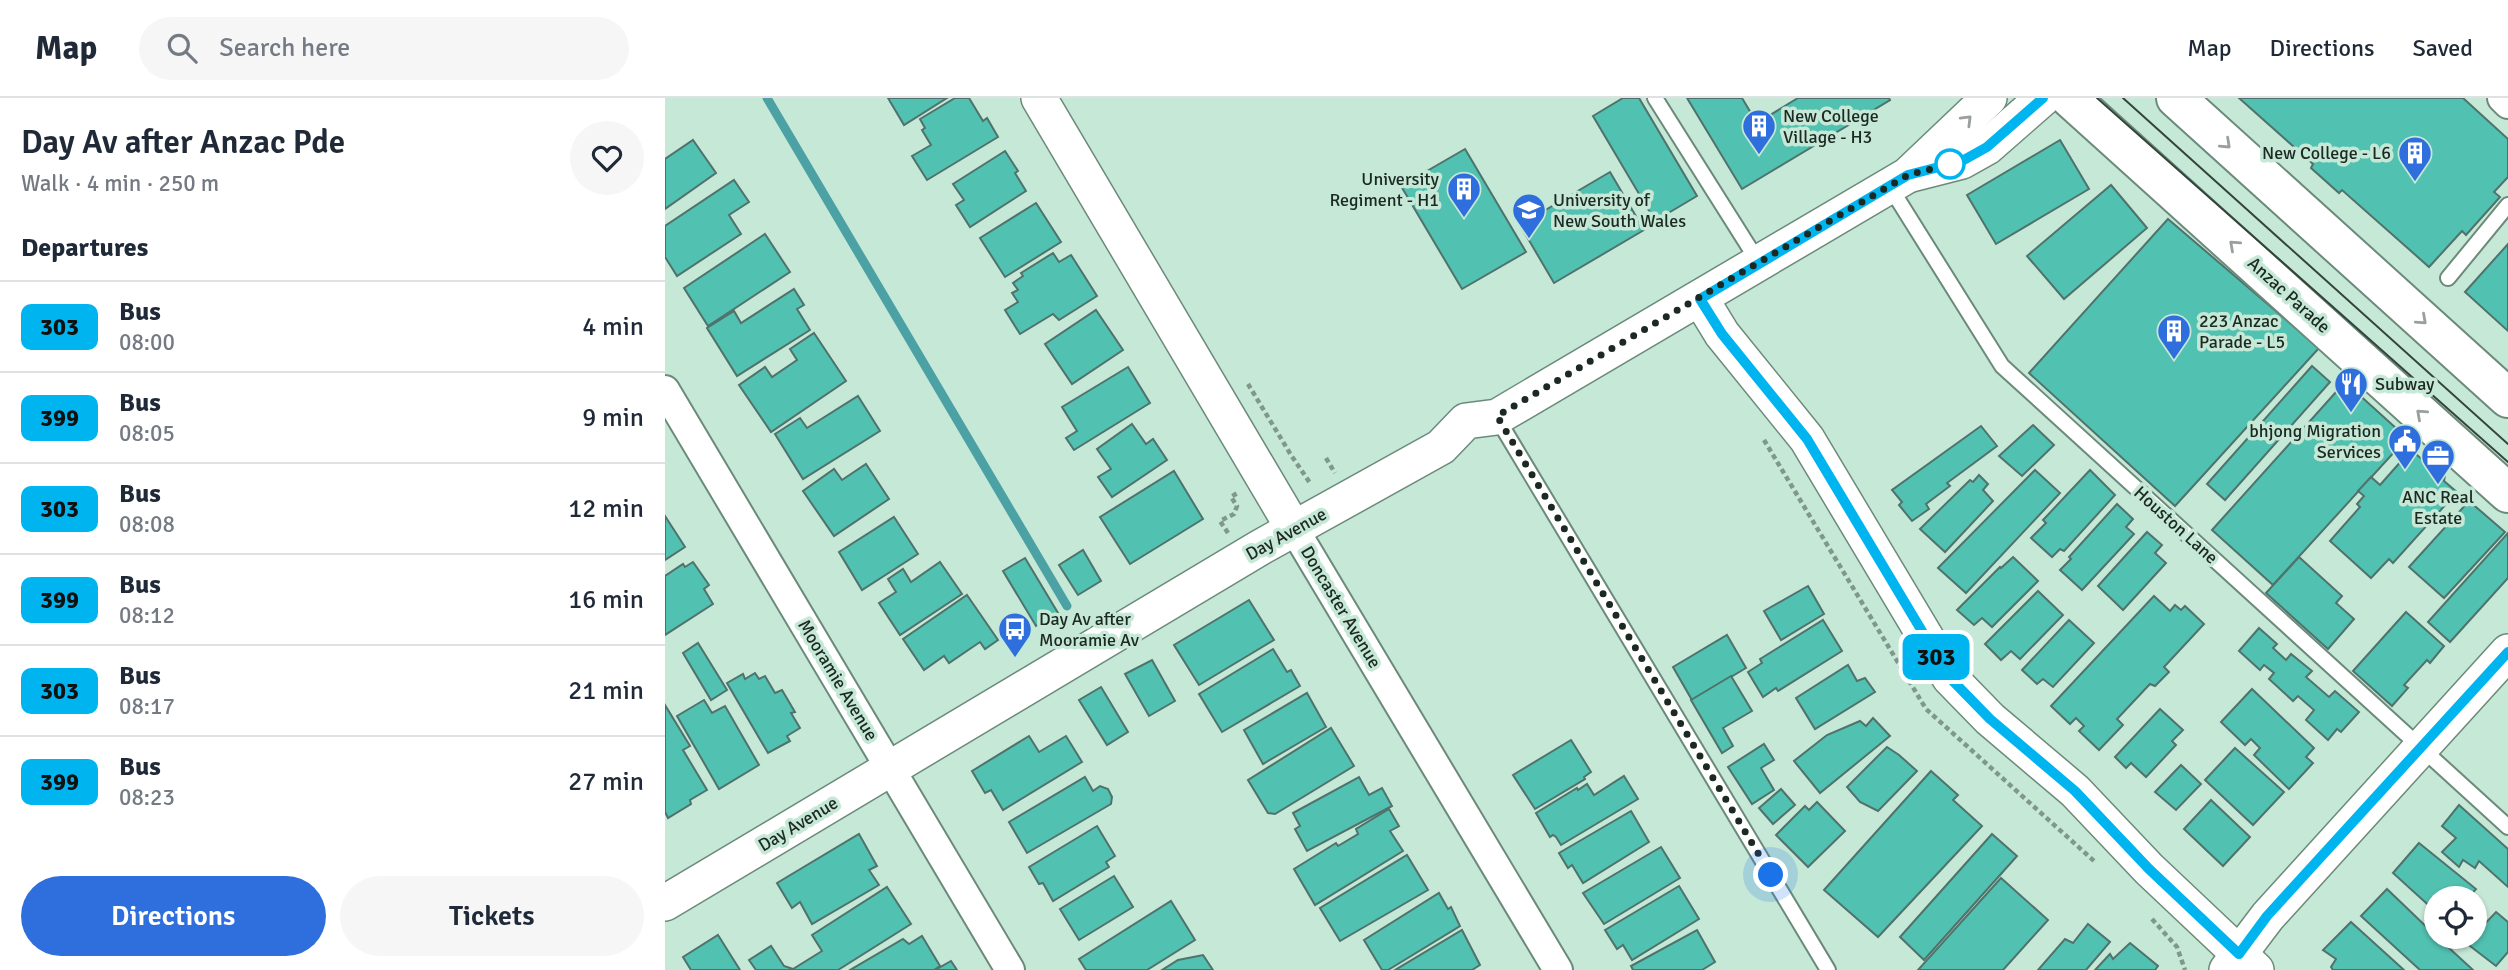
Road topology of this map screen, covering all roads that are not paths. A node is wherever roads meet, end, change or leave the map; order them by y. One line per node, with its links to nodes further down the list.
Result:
1 (1039, 98): 18 (street, Doncaster Avenue)
2 (1655, 98): 11 (lane)
3 (1989, 98): 9 (street, Day Avenue, one-way to 3)
4 (2043, 98): 9 (street, Day Avenue)
5 (2070, 98): 17 (main road, Anzac Parade, one-way to 5)
6 (2176, 98): 15 (main road, one-way to 15)
7 (2502, 98): 8 (street)
8 (2508, 104)
9 (1899, 180): 11 (street, Day Avenue); 20 (lane, Houston Lane)
10 (2508, 205): 12 (lane)
11 (1760, 264): 13 (street, Day Avenue)
12 (2448, 278)
13 (1700, 299): 16 (street, Day Avenue); 24 (street)
14 (665, 390): 21 (street, Mooramie Avenue)
15 (2508, 398)
16 (1497, 416): 18 (street, Day Avenue); 27 (lane)
17 (2508, 493)
18 (1294, 529): 21 (street, Day Avenue); 26 (street, Doncaster Avenue)
19 (2508, 652): 20 (street)
20 (2421, 748): 22 (lane, Houston Lane); 24 (street)
21 (891, 769): 23 (street, Day Avenue); 25 (street, Mooramie Avenue)
22 (2508, 827)
23 (665, 903)
24 (2241, 965)
25 (1010, 970)
26 (1558, 970)
27 (1828, 970)

